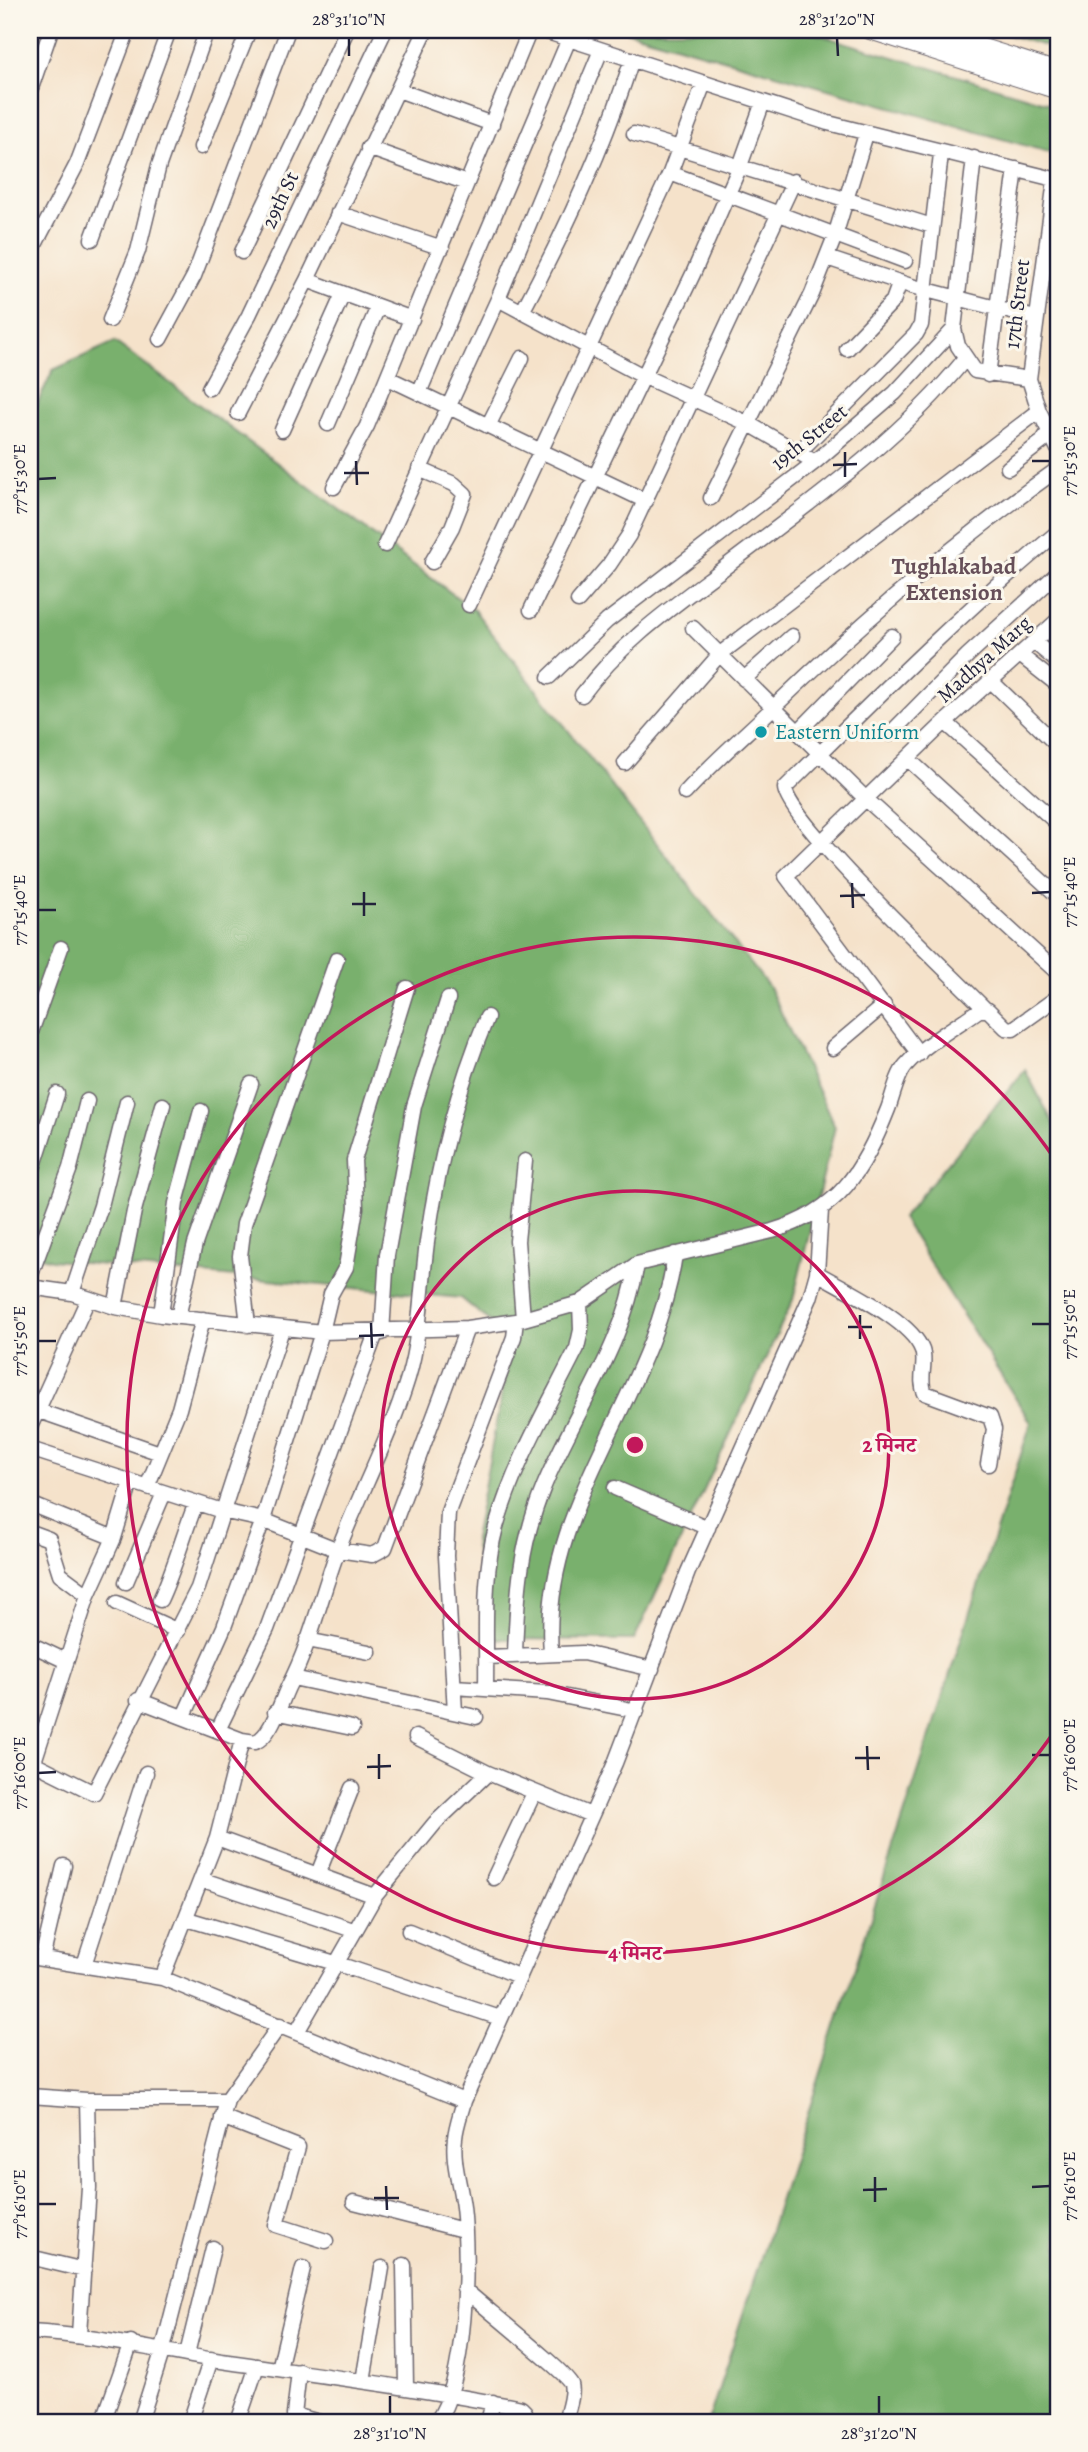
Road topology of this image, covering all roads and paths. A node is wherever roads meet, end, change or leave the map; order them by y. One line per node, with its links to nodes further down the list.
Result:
1 (51, 30): 21 (street)
2 (128, 30): 46 (street)
3 (169, 30): 43 (street)
4 (207, 30): 60 (street)
5 (248, 30): 26 (street)
6 (288, 30): 62 (street)
7 (347, 30): 45 (street)
8 (385, 30): 71 (street, 29th St)
9 (426, 30): 19 (street)
10 (530, 30): 23 (street)
11 (541, 30): 14 (street)
12 (870, 30): 20 (main road)
13 (926, 30): 17 (main road)
14 (569, 39): 15 (street); 72 (street)
15 (601, 50): 16 (street); 54 (street)
16 (632, 59): 18 (street); 57 (street)
17 (1058, 72)
18 (704, 83): 22 (street); 27 (street)
19 (398, 90): 23 (street); 28 (street)
20 (1058, 90)
21 (30, 91)
22 (763, 102): 25 (street); 31 (street)
23 (492, 124): 36 (street)
24 (634, 134): 27 (street)
25 (866, 134): 29 (street); 38 (street)
26 (201, 147)
27 (681, 147): 31 (street); 33 (street)
28 (368, 148): 36 (street); 39 (street)
29 (941, 153): 30 (street); 41 (street)
30 (974, 158): 32 (street); 53 (street)
31 (740, 166): 35 (street); 37 (street)
32 (1016, 169): 34 (street); 56 (street)
33 (670, 173): 37 (street); 63 (street)
34 (1056, 180): 58 (street, 17th Street)
35 (794, 181): 38 (street); 40 (street)
36 (467, 183): 44 (street)
37 (727, 197): 40 (street); 68 (street)
38 (847, 197): 41 (street); 42 (street)
39 (338, 212): 44 (street); 49 (street)
40 (777, 215): 42 (street); 73 (street)
41 (932, 226): 51 (street)
42 (835, 236): 47 (street); 48 (street)
43 (92, 239)
44 (442, 247): 59 (street)
45 (242, 252)
46 (30, 254)
47 (827, 258): 50 (street); 78 (street)
48 (905, 261)
49 (307, 281): 52 (street); 76 (street)
50 (900, 282): 51 (street); 64 (street)
51 (926, 289): 53 (street); 84 (street)
52 (343, 294): 55 (street); 80 (street)
53 (959, 296): 56 (street); 61 (street)
54 (498, 299): 57 (street); 74 (street)
55 (378, 307): 59 (street); 77 (street)
56 (997, 309): 58 (street); 67 (street)
57 (522, 312): 63 (street)
58 (1035, 318): 70 (street, 17th Street)
59 (412, 319): 69 (street)
60 (110, 320)
61 (954, 329): 66 (street); 85 (street, 19th Street)
62 (160, 339)
63 (590, 348): 68 (street); 82 (street)
64 (847, 349)
65 (522, 358): 79 (street)
66 (965, 359): 67 (street); 112 (street)
67 (988, 375): 70 (street)
68 (643, 376): 73 (street); 89 (street)
69 (388, 378): 72 (street); 90 (street)
70 (1029, 379): 75 (street, 17th Street)
71 (209, 388)
72 (419, 393): 74 (street)
73 (694, 398): 78 (street); 92 (street)
74 (448, 407): 79 (street); 87 (street)
75 (1039, 411): 81 (street, 17th Street); 105 (street)
76 (238, 413)
77 (328, 424)
78 (749, 424): 84 (street); 91 (street)
79 (488, 426): 82 (street)
80 (282, 430)
81 (1049, 431): 83 (street, 17th Street); 86 (street)
82 (541, 449): 89 (street); 98 (street)
83 (1058, 449)
84 (800, 451): 85 (street)
85 (815, 461): 108 (street, 19th Street)
86 (1008, 468)
87 (419, 469): 94 (street); 95 (street)
88 (1058, 470): 113 (street)
89 (594, 476): 92 (street); 99 (street)
90 (334, 487)
91 (711, 498)
92 (646, 501): 97 (street)
93 (1058, 532): 118 (street)
94 (385, 545)
95 (432, 562)
96 (1058, 573): 116 (street)
97 (578, 601)
98 (469, 605)
99 (531, 610)
100 (1056, 626): 104 (street, Madhya Marg)
101 (693, 628): 105 (street)
102 (792, 636): 109 (street)
103 (892, 636): 115 (street)
104 (1034, 642): 106 (street, Madhya Marg); 107 (street)
105 (720, 654): 109 (street); 120 (street)
106 (1020, 655): 110 (street, Madhya Marg); 111 (street)
107 (1058, 662)
108 (549, 677)
109 (744, 679): 113 (street)
110 (991, 681): 114 (street, Madhya Marg); 117 (street)
111 (1058, 685)
112 (582, 695)
113 (773, 708): 115 (street); 121 (street)
114 (945, 722): 119 (street, Madhya Marg); 123 (street)
115 (798, 732): 118 (street)
116 (890, 734)
117 (1058, 746)
118 (820, 753): 122 (street); 124 (street)
119 (908, 759): 122 (street, Madhya Marg); 125 (street)
120 (625, 763)
121 (685, 793)
122 (866, 799): 124 (street, Madhya Marg); 128 (street)
123 (1058, 824)
124 (822, 843): 132 (street, Madhya Marg); 133 (street)
125 (1058, 896)
126 (61, 948): 135 (street)
127 (337, 959): 160 (street)
128 (1058, 972)
129 (407, 988): 164 (street)
130 (1058, 997): 133 (street)
131 (449, 999): 165 (street)
132 (884, 1005): 136 (street); 137 (street)
133 (985, 1009): 137 (street)
134 (488, 1017): 163 (street)
135 (30, 1035)
136 (833, 1048)
137 (919, 1054): 146 (street)
138 (251, 1084): 157 (street)
139 (57, 1094): 145 (street)
140 (87, 1101): 149 (street)
141 (127, 1102): 152 (street)
142 (163, 1105): 155 (street)
143 (201, 1111): 156 (street)
144 (525, 1161): 159 (street)
145 (30, 1178)
146 (821, 1210): 147 (street); 150 (street)
147 (675, 1254): 148 (street); 192 (street)
148 (637, 1264): 154 (street); 193 (street)
149 (31, 1270)
150 (817, 1273): 170 (street); 179 (street)
151 (30, 1287): 152 (street)
152 (72, 1293): 153 (street)
153 (88, 1299): 155 (street); 166 (street)
154 (580, 1303): 159 (street); 194 (street)
155 (115, 1307): 156 (street)
156 (161, 1315): 157 (street)
157 (178, 1317): 158 (street)
158 (203, 1320): 160 (street); 169 (street)
159 (519, 1320): 161 (street); 198 (street)
160 (248, 1325): 162 (street)
161 (467, 1328): 163 (street); 183 (street)
162 (282, 1329): 164 (street); 177 (street)
163 (420, 1329): 165 (street); 183 (street)
164 (322, 1332): 165 (street); 178 (street)
165 (379, 1333): 181 (street)
166 (39, 1411): 167 (street); 169 (street)
167 (30, 1427)
168 (30, 1449): 171 (street)
169 (160, 1453): 172 (street)
170 (988, 1464)
171 (131, 1482): 172 (street); 182 (street)
172 (146, 1487): 174 (street)
173 (615, 1488): 179 (street)
174 (164, 1493): 175 (street); 184 (street)
175 (196, 1503): 177 (street); 186 (street)
176 (30, 1504): 182 (street)
177 (222, 1511): 178 (street); 188 (street)
178 (263, 1520): 181 (street); 204 (street)
179 (708, 1528): 196 (street)
180 (30, 1532): 185 (street)
181 (300, 1534): 183 (street); 207 (street)
182 (114, 1538): 185 (street)
183 (338, 1550): 189 (street)
184 (126, 1582)
185 (88, 1595): 195 (street)
186 (160, 1600)
187 (117, 1603): 188 (street)
188 (178, 1631): 200 (street)
189 (307, 1640): 191 (street); 197 (street)
190 (30, 1644): 195 (street)
191 (369, 1652)
192 (551, 1652): 193 (street); 196 (street)
193 (516, 1654): 194 (street)
194 (486, 1657): 199 (street)
195 (65, 1661): 210 (street)
196 (652, 1669): 201 (street)
197 (293, 1678): 202 (street); 203 (street)
198 (454, 1687): 199 (street); 203 (street)
199 (486, 1687): 201 (street)
200 (138, 1700): 204 (street); 210 (street)
201 (637, 1711): 215 (street)
202 (275, 1712): 206 (street); 209 (street)
203 (455, 1712): 205 (street)
204 (184, 1716): 207 (street)
205 (477, 1717)
206 (352, 1728)
207 (218, 1730): 209 (street)
208 (416, 1737): 212 (street)
209 (242, 1740): 216 (street)
210 (31, 1766)
211 (146, 1773): 227 (street)
212 (488, 1773): 214 (street); 221 (street)
213 (352, 1788): 218 (street)
214 (534, 1793): 215 (street); 219 (street)
215 (591, 1815): 228 (street)
216 (217, 1838): 218 (street); 220 (street)
217 (64, 1866): 225 (street)
218 (318, 1874): 221 (street)
219 (494, 1878)
220 (203, 1880): 222 (street); 223 (street)
221 (375, 1896): 223 (street)
222 (187, 1919): 226 (street); 229 (street)
223 (354, 1930): 226 (street)
224 (409, 1931): 228 (street)
225 (36, 1958): 227 (street)
226 (335, 1964): 230 (street); 232 (street)
227 (84, 1965): 229 (street)
228 (518, 1976): 230 (street)
229 (162, 1978): 231 (street)
230 (499, 2018): 236 (street)
231 (280, 2025): 232 (street); 235 (street)
232 (297, 2032): 236 (street)
233 (30, 2095): 234 (street)
234 (86, 2100): 235 (street); 246 (street)
235 (227, 2100): 237 (street)
236 (464, 2101): 239 (street)
237 (222, 2116): 240 (street); 251 (street)
238 (354, 2202): 239 (street)
239 (463, 2230): 247 (street)
240 (326, 2241)
241 (213, 2248): 252 (street)
242 (30, 2257): 246 (street)
243 (404, 2265): 258 (street)
244 (303, 2268): 255 (street)
245 (382, 2268): 257 (street)
246 (84, 2270): 249 (street)
247 (464, 2289): 259 (street); 269 (street)
248 (30, 2332): 249 (street)
249 (79, 2334): 250 (street)
250 (131, 2343): 251 (street); 261 (street)
251 (163, 2349): 252 (street); 262 (street)
252 (187, 2354): 253 (street)
253 (211, 2359): 254 (street); 263 (street)
254 (257, 2366): 255 (street); 264 (street)
255 (279, 2369): 256 (street)
256 (299, 2371): 257 (street); 265 (street)
257 (363, 2381): 258 (street)
258 (406, 2386): 259 (street)
259 (452, 2393): 260 (street); 266 (street)
260 (493, 2402): 267 (street); 268 (street)
261 (103, 2422)
262 (140, 2422)
263 (190, 2422)
264 (238, 2422)
265 (319, 2422)
266 (436, 2422)
267 (488, 2422)
268 (525, 2422)
269 (565, 2422)

